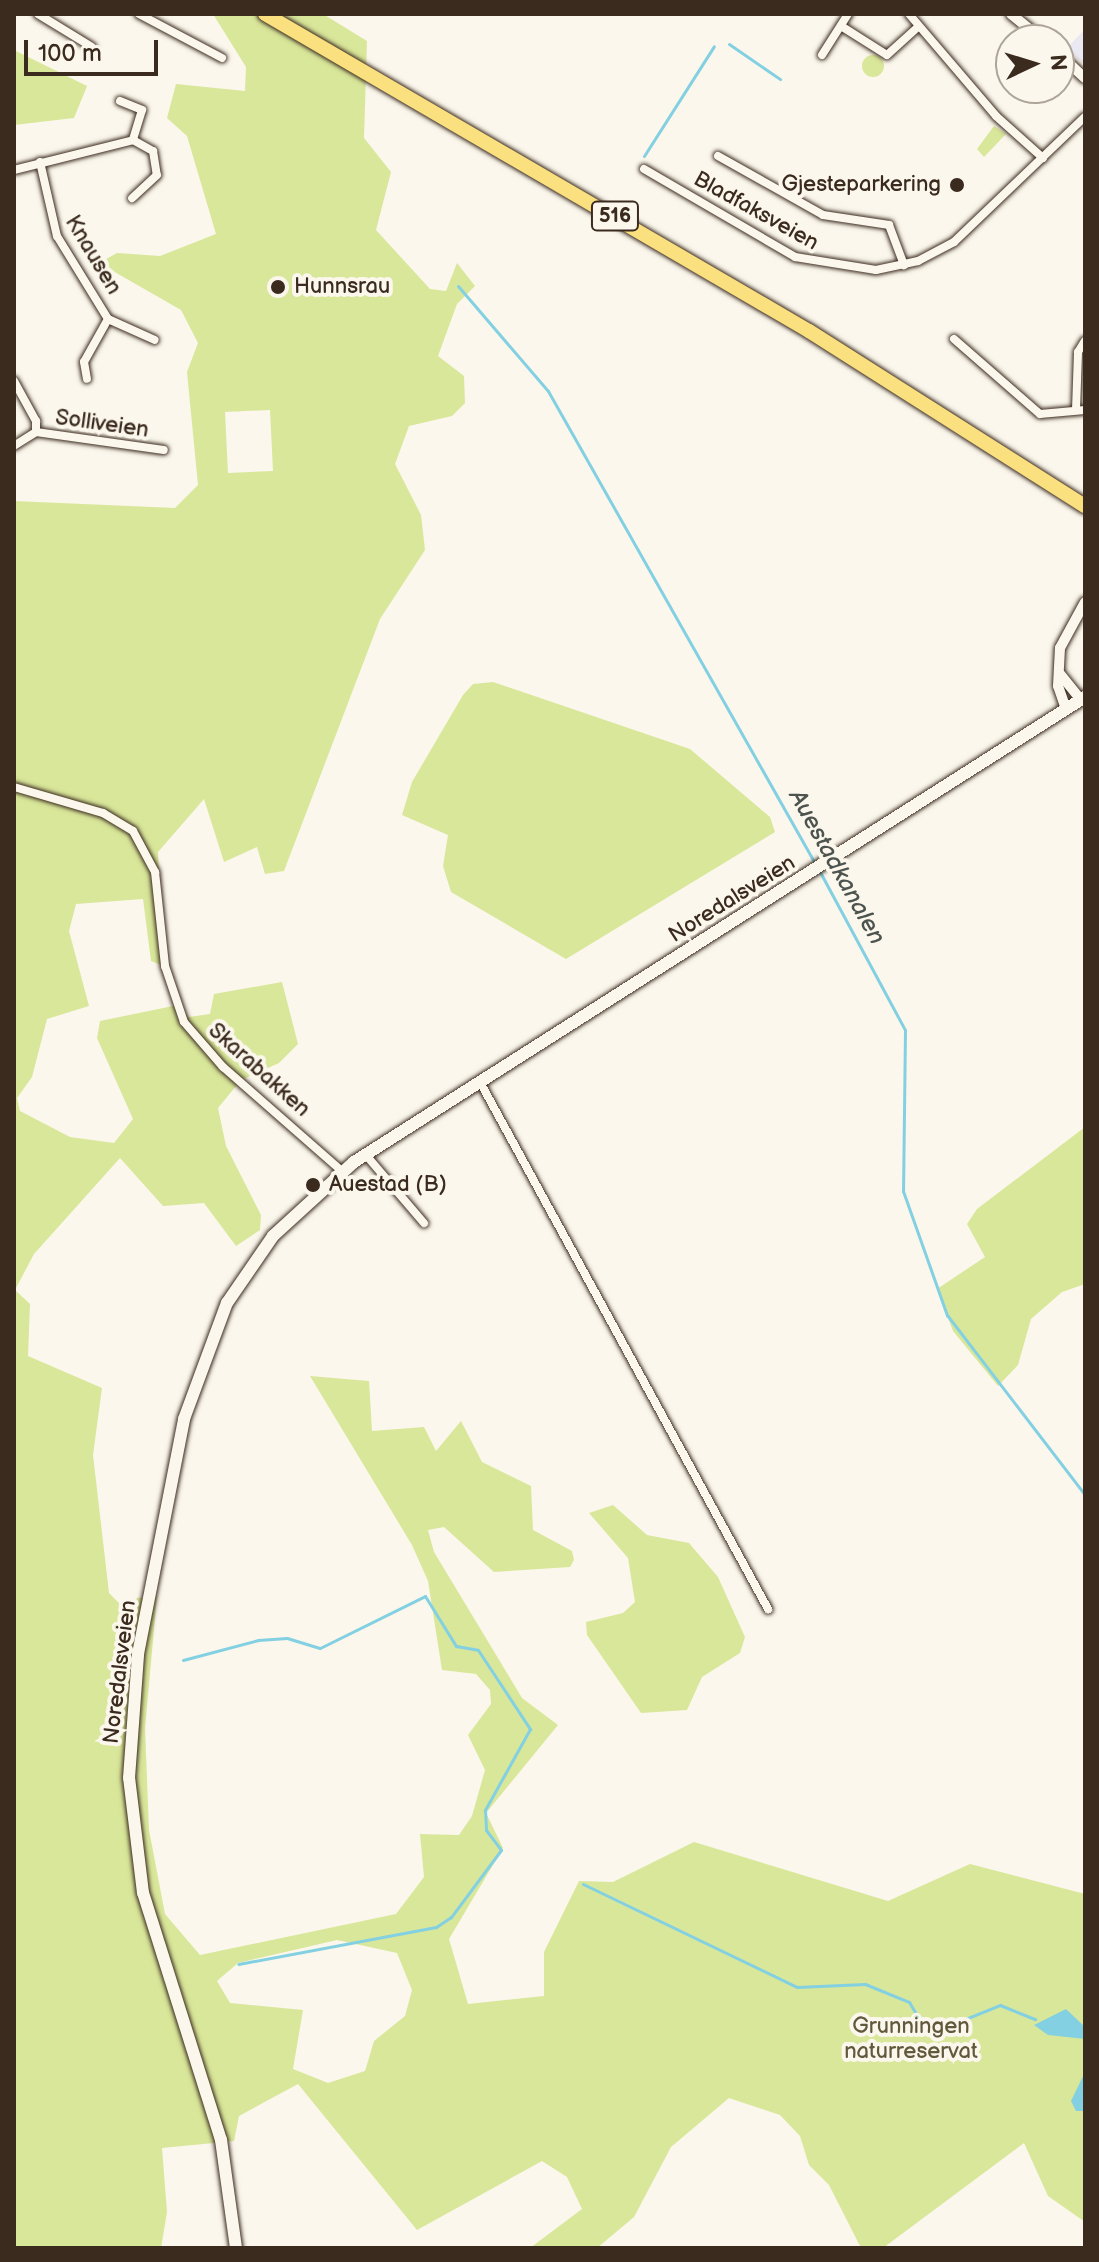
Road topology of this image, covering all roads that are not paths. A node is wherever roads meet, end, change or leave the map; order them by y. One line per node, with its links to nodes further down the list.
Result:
1 (38, 14): 8 (street)
2 (139, 14): 10 (street)
3 (265, 14): 31 (main road, 516)
4 (848, 14): 6 (street)
5 (909, 14): 7 (street)
6 (841, 26): 7 (street); 9 (street)
7 (919, 26): 15 (street)
8 (92, 47)
9 (822, 55)
10 (222, 58)
11 (120, 101): 13 (street)
12 (1085, 117): 15 (street, Bladfaksveien)
13 (133, 140): 16 (street); 19 (street)
14 (718, 156): 20 (street, Bladfaksveien)
15 (1043, 158): 20 (street, Bladfaksveien)
16 (40, 162): 18 (street); 21 (street, Knausen)
17 (644, 169): 20 (street, Bladfaksveien)
18 (14, 170)
19 (132, 198)
20 (904, 265)
21 (108, 319): 23 (street, Knausen); 25 (street, Knausen)
22 (954, 339): 27 (street)
23 (155, 340)
24 (1085, 341): 27 (street)
25 (87, 379)
26 (14, 381): 28 (street, Solliveien)
27 (1081, 410)
28 (36, 432): 29 (street, Solliveien); 30 (street, Solliveien)
29 (14, 446)
30 (164, 450)
31 (1085, 506)
32 (1085, 602): 33 (street)
33 (1060, 674): 34 (street); 35 (street)
34 (1083, 698): 35 (main road, Noredalsveien)
35 (1066, 709): 37 (main road, Noredalsveien)
36 (14, 787): 39 (street, Skarabakken)
37 (480, 1082): 38 (main road, Noredalsveien); 41 (street)
38 (365, 1154): 39 (main road, Noredalsveien); 40 (street)
39 (342, 1171): 42 (main road, Noredalsveien)
40 (424, 1223)
41 (768, 1609)
42 (236, 2248)

